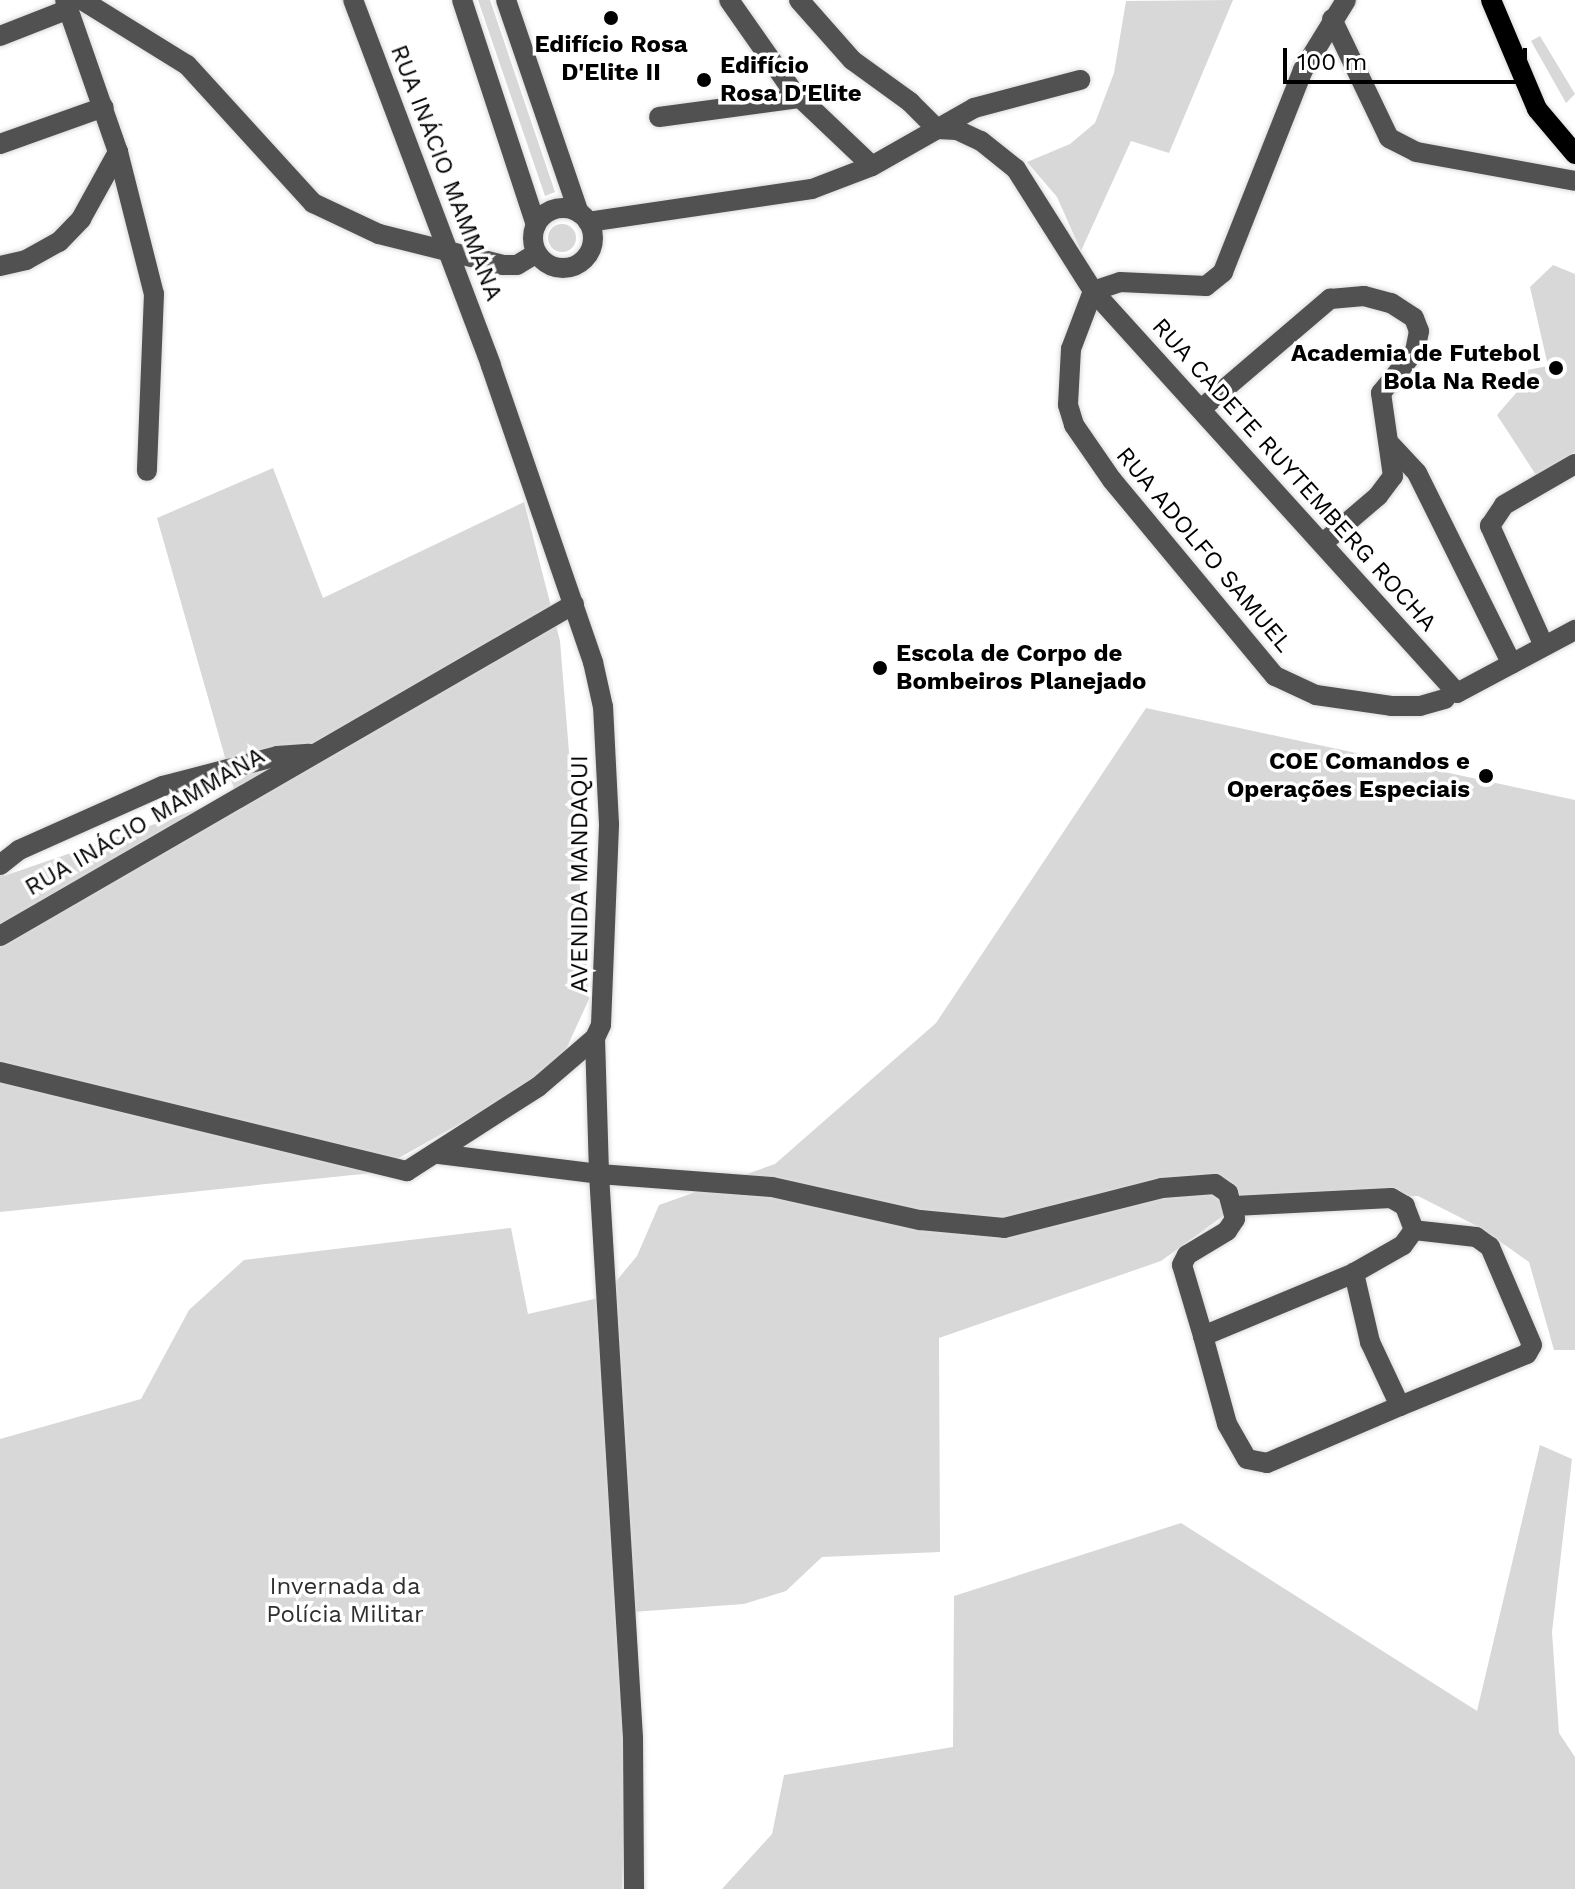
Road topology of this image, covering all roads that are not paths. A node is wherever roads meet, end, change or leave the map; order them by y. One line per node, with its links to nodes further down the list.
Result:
1 (353, 0): 23 (street, RUA INÁCIO MAMMANA)
2 (462, 0): 22 (street)
3 (506, 0): 21 (street)
4 (729, 0): 12 (street)
5 (799, 0): 15 (street)
6 (1346, 0): 9 (street)
7 (1491, 0): 18 (main road)
8 (72, 3): 10 (street); 13 (street); 23 (street)
9 (1332, 19): 20 (street); 26 (street)
10 (0, 36)
11 (1080, 80): 15 (street)
12 (799, 98): 14 (street); 19 (street)
13 (104, 107): 16 (street); 17 (street)
14 (659, 117)
15 (937, 129): 19 (street); 26 (street, RUA CADETE RUYTEMBERG ROCHA)
16 (0, 144)
17 (118, 152): 25 (street); 31 (street)
18 (1575, 154)
19 (872, 166): 21 (street)
20 (1575, 181)
21 (584, 217): 22 (street); 24 (street)
22 (536, 225): 24 (street)
23 (447, 250): 24 (street); 27 (street, RUA INÁCIO MAMMANA)
24 (537, 253)
25 (0, 266)
26 (1093, 291): 28 (street, RUA CADETE RUYTEMBERG ROCHA); 37 (street, RUA ADOLFO SAMUEL)
27 (491, 365): 33 (street, AVENIDA MANDAQUI)
28 (1201, 409): 29 (street); 32 (street, RUA CADETE RUYTEMBERG ROCHA)
29 (1391, 445): 32 (street); 36 (street)
30 (1575, 464): 35 (street)
31 (147, 471)
32 (1323, 543): 37 (street, RUA CADETE RUYTEMBERG ROCHA)
33 (574, 604): 38 (street, RUA INÁCIO MAMMANA); 41 (street, AVENIDA MANDAQUI)
34 (1575, 630): 35 (street, RUA ADOLFO SAMUEL)
35 (1544, 646): 36 (street, RUA ADOLFO SAMUEL)
36 (1512, 664): 37 (street, RUA ADOLFO SAMUEL)
37 (1451, 696)
38 (316, 753): 39 (street, RUA INÁCIO MAMMANA); 40 (street, RUA INÁCIO MAMMANA)
39 (0, 865)
40 (0, 936)
41 (595, 1038): 43 (street); 44 (street, AVENIDA MANDAQUI)
42 (0, 1072): 43 (street)
43 (439, 1154): 44 (street)
44 (599, 1174): 45 (street); 50 (street, AVENIDA MANDAQUI)
45 (1234, 1206): 46 (street); 48 (street)
46 (1414, 1230): 47 (street); 49 (street)
47 (1354, 1273): 48 (street); 49 (street)
48 (1203, 1336): 49 (street)
49 (1400, 1406)
50 (634, 1889)

